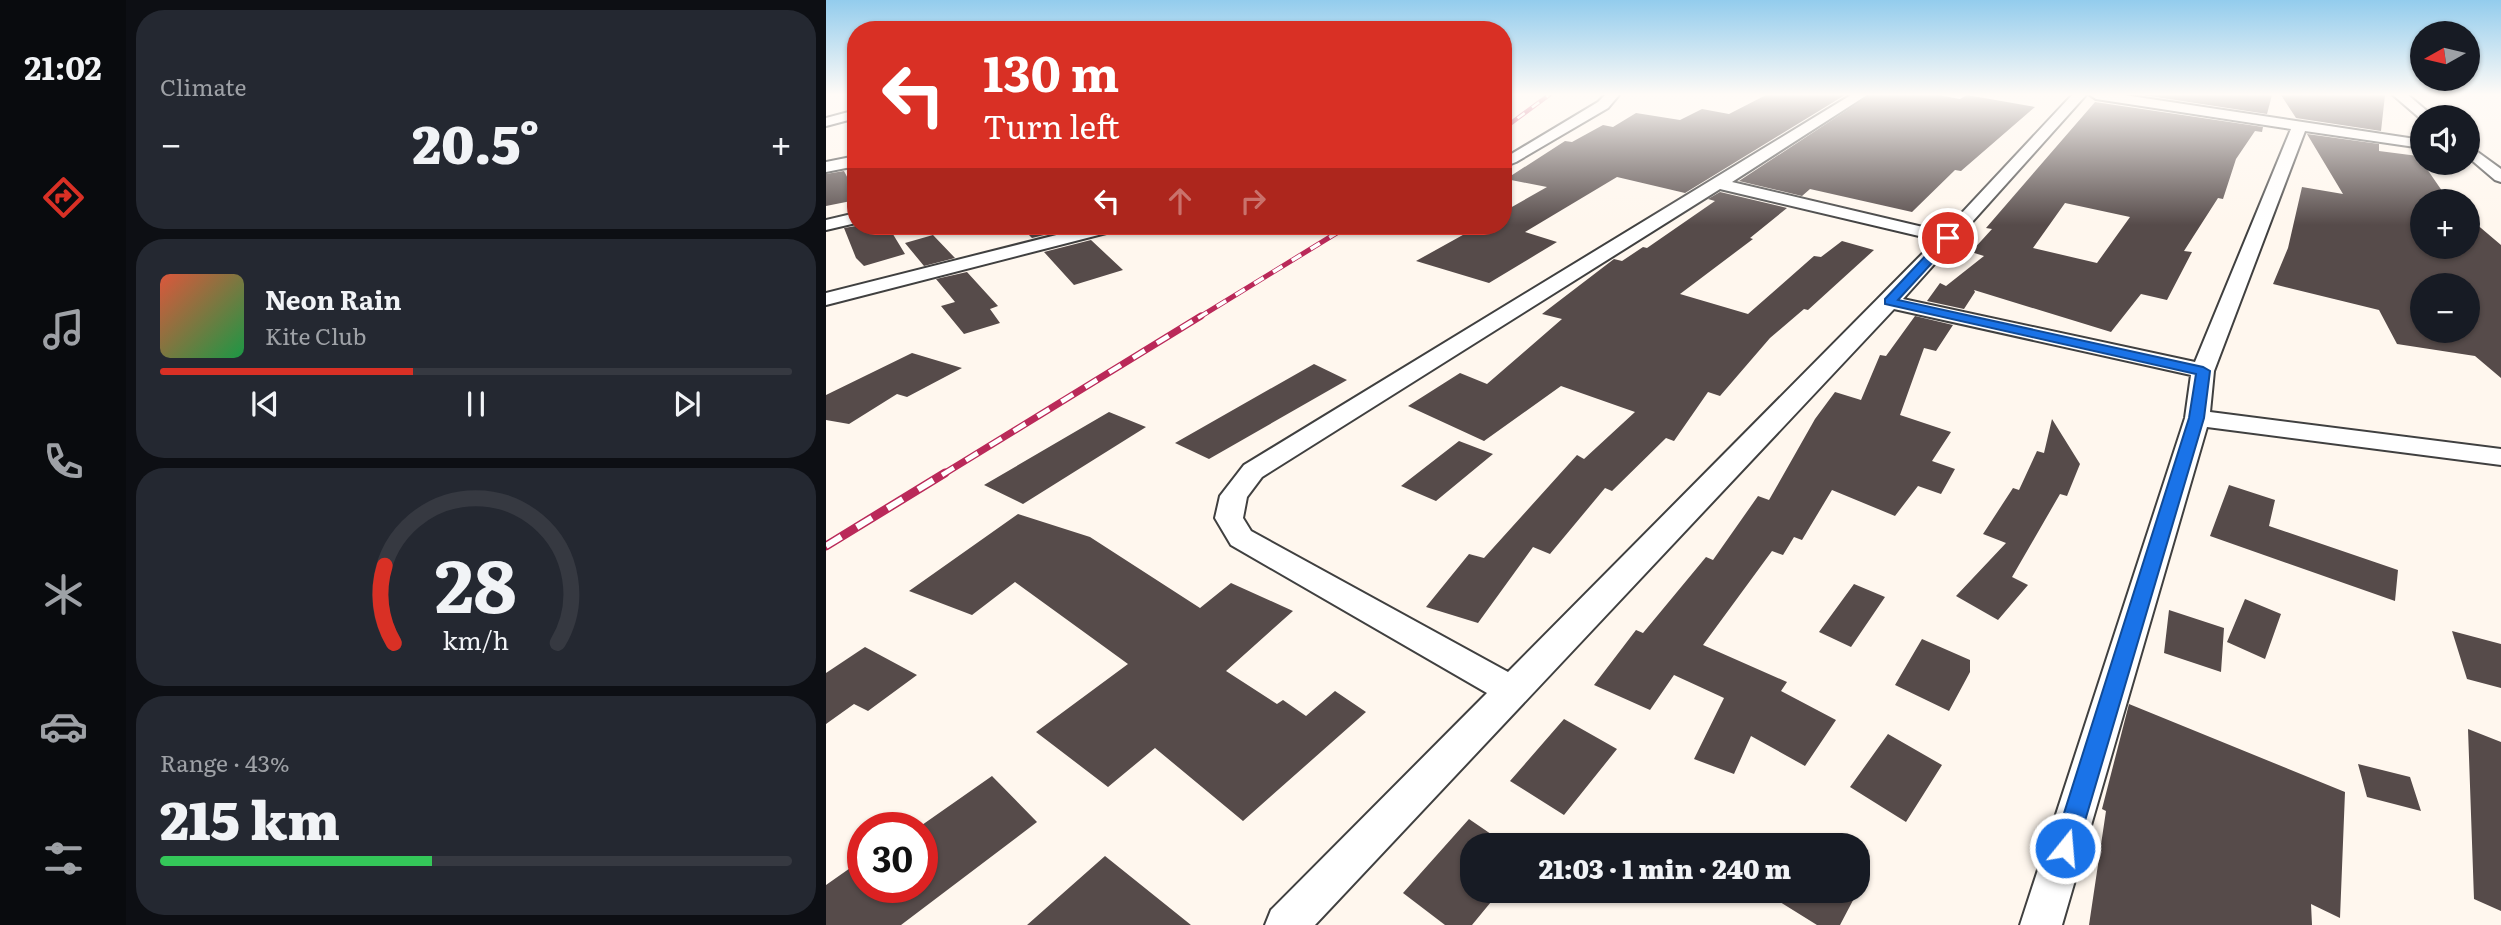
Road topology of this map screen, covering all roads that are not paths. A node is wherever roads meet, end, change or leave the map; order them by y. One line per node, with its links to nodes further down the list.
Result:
1 (1546, 138): 7 (street)
2 (1793, 138): 12 (street)
3 (2040, 138): 16 (street)
4 (2295, 138): 19 (street)
5 (2380, 138): 6 (street)
6 (2410, 142)
7 (1512, 158)
8 (847, 163): 10 (street)
9 (2494, 165): 11 (street)
10 (826, 167)
11 (2501, 177)
12 (1720, 184): 16 (street); 22 (street)
13 (847, 220): 14 (street)
14 (826, 225)
15 (1077, 235): 17 (street)
16 (1948, 238): 18 (street)
17 (826, 299)
18 (1889, 302): 19 (street); 22 (street)
19 (2203, 371): 20 (street)
20 (2197, 418): 21 (street); 24 (street)
21 (2501, 457)
22 (1512, 690): 23 (street)
23 (1286, 925)
24 (2041, 925)

